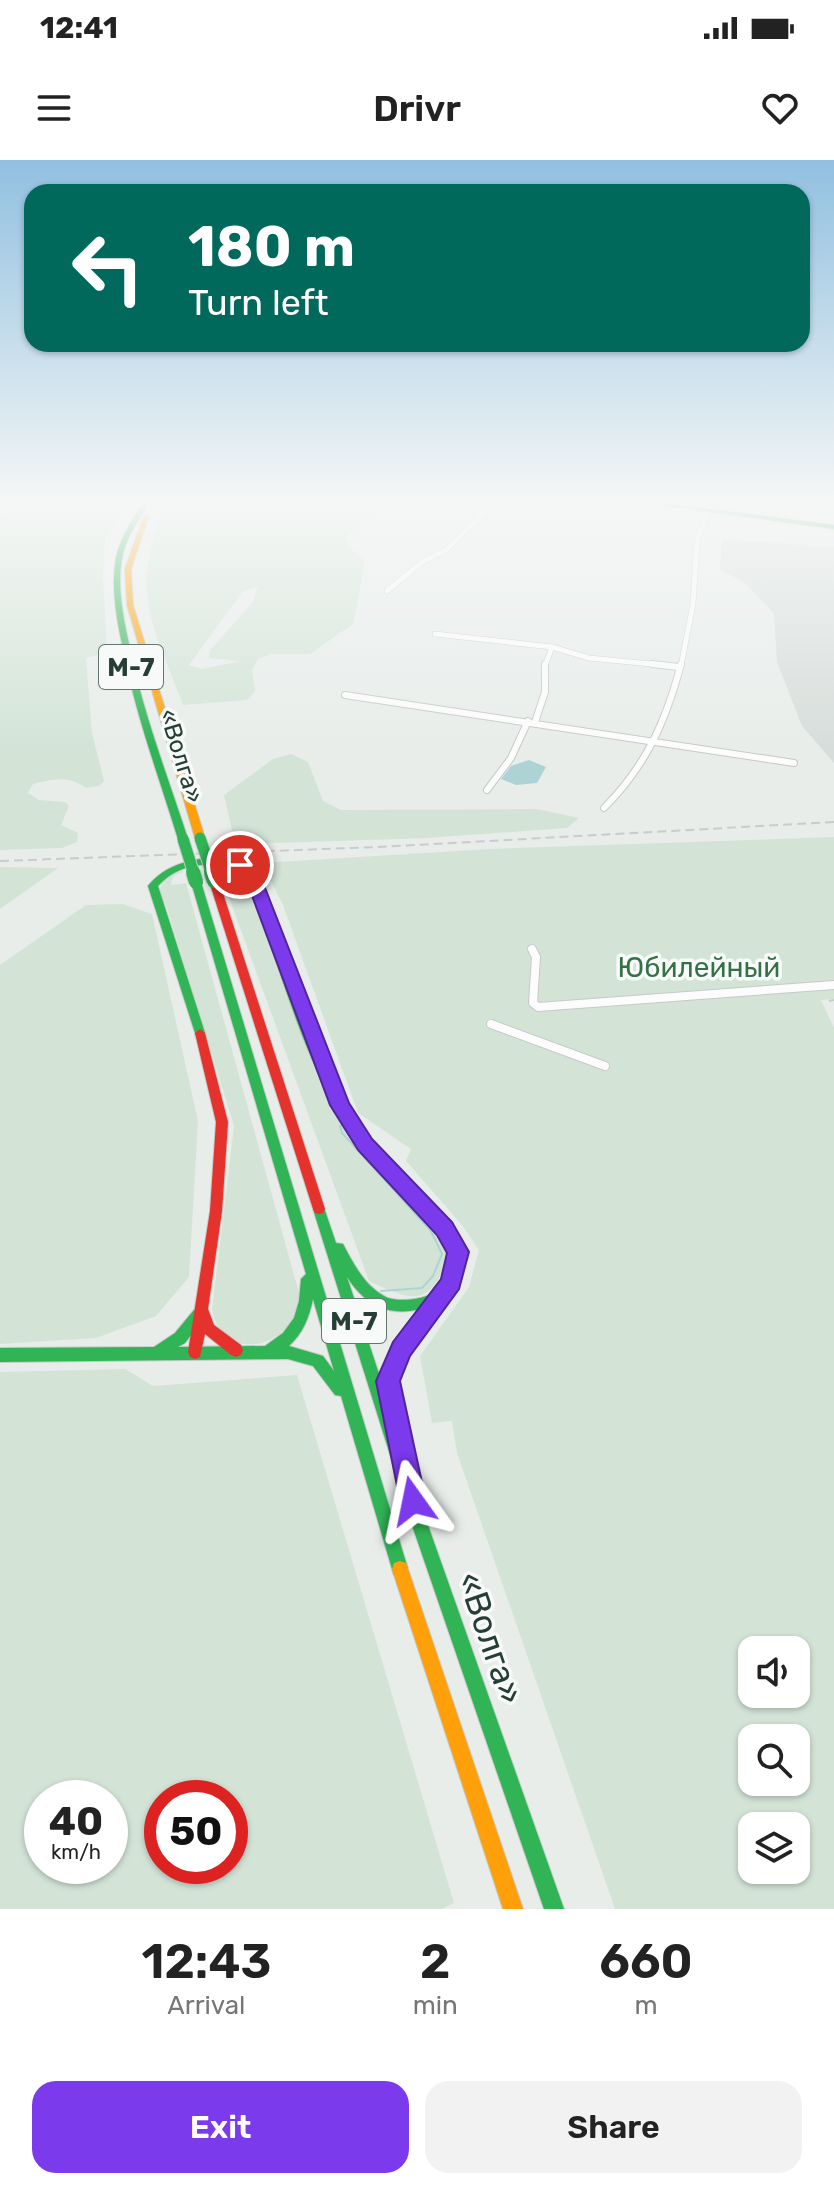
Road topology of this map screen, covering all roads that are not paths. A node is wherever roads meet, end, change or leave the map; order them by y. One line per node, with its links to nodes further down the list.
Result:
1 (117, 585): 20 (main road, «Волга» / М-7, bridge)
2 (129, 585): 19 (main road, «Волга» / М-7, bridge)
3 (395, 585): 5 (street)
4 (693, 585): 8 (street)
5 (387, 591)
6 (435, 634): 7 (street)
7 (552, 647): 8 (street); 10 (street)
8 (679, 667): 11 (street)
9 (345, 695): 10 (street)
10 (531, 721): 11 (street); 13 (street)
11 (656, 740): 12 (street); 14 (street)
12 (794, 763)
13 (487, 790)
14 (604, 808)
15 (532, 949): 16 (street)
16 (834, 985)
17 (491, 1024): 18 (street)
18 (605, 1066)
19 (316, 1201): 21 (main road); 29 (main road, «Волга» / М-7)
20 (305, 1247): 23 (main road); 28 (main road, «Волга» / М-7)
21 (447, 1289): 22 (main road); 29 (main road)
22 (202, 1306): 24 (main road); 25 (main road); 26 (main road)
23 (263, 1351): 25 (main road); 28 (main road)
24 (195, 1352): 25 (main road); 26 (main road)
25 (240, 1352)
26 (147, 1353): 27 (main road)
27 (0, 1355)
28 (355, 1419): 30 (main road, «Волга» / М-7)
29 (413, 1501): 31 (main road, «Волга» / М-7)
30 (513, 1909)
31 (554, 1909)

